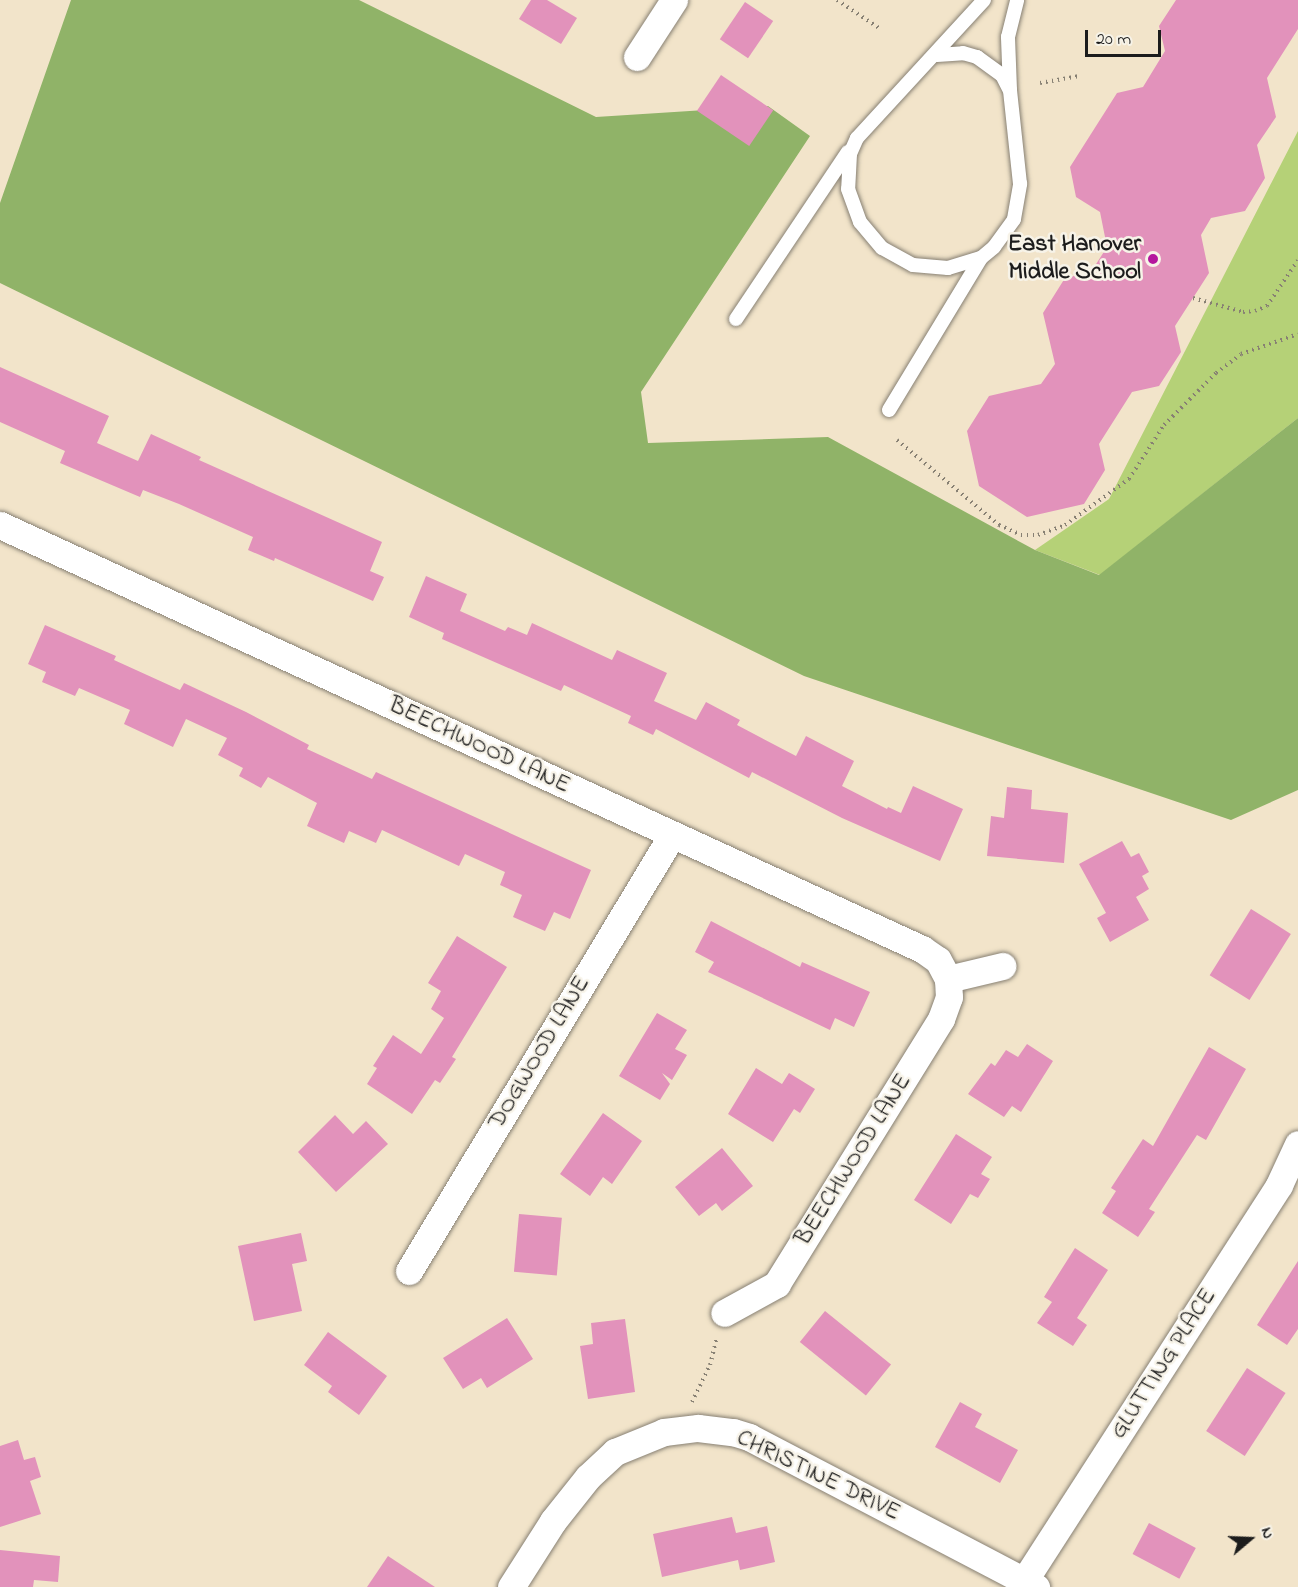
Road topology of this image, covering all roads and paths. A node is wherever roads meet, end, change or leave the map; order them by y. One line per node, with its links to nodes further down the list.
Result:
1 (674, 0): 7 (street)
2 (837, 0): 5 (path)
3 (984, 0): 6 (lane)
4 (1017, 0): 10 (lane)
5 (879, 28)
6 (937, 55): 10 (lane); 11 (lane)
7 (637, 57)
8 (1079, 76): 9 (path)
9 (1040, 83)
10 (1010, 90): 12 (lane)
11 (857, 138): 12 (lane); 15 (lane)
12 (981, 258): 17 (lane)
13 (1298, 260): 14 (path)
14 (1193, 298)
15 (736, 319)
16 (1298, 334): 18 (path)
17 (889, 410)
18 (897, 440)
19 (0, 525): 20 (street, BEECHWOOD LANE)
20 (672, 835): 22 (street, BEECHWOOD LANE); 25 (street, DOGWOOD LANE)
21 (1002, 966): 22 (street)
22 (948, 979): 26 (street, BEECHWOOD LANE)
23 (1298, 1144): 24 (street, GLUTTING PLACE)
24 (1290, 1182): 28 (street, GLUTTING PLACE)
25 (409, 1271)
26 (724, 1313): 27 (path)
27 (692, 1428): 28 (street, CHRISTINE DRIVE); 29 (street, CHRISTINE DRIVE)
28 (1030, 1584)
29 (511, 1587)

